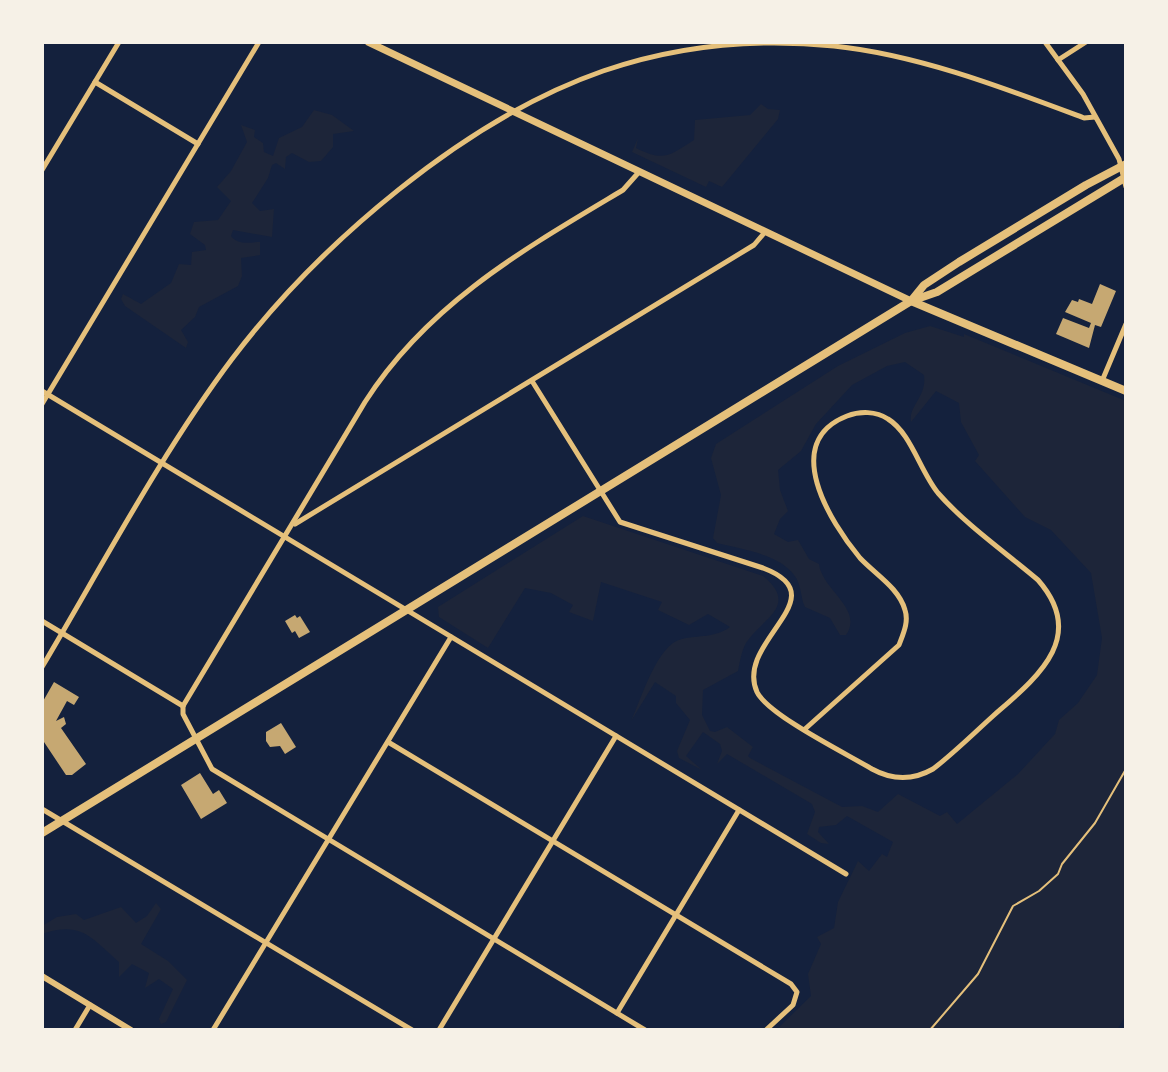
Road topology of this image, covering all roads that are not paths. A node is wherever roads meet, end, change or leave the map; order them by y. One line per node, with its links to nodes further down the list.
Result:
1 (119, 42): 7 (street)
2 (259, 42): 10 (street)
3 (368, 42): 8 (main road)
4 (1045, 42): 6 (street)
5 (1086, 42): 6 (street)
6 (1058, 60): 9 (street)
7 (95, 82): 10 (street); 12 (street)
8 (515, 112): 9 (street); 13 (main road); 23 (street)
9 (1095, 117): 11 (street)
10 (198, 144): 21 (street)
11 (1124, 165): 14 (street); 16 (highway)
12 (42, 170)
13 (639, 172): 15 (main road); 25 (street)
14 (1125, 181): 16 (highway)
15 (765, 232): 16 (main road); 18 (street)
16 (911, 301): 19 (highway); 24 (highway)
17 (1126, 324): 19 (street)
18 (532, 381): 24 (street); 25 (street)
19 (1102, 381): 20 (highway)
20 (1126, 391)
21 (45, 393): 22 (street); 23 (street)
22 (42, 404)
23 (164, 464): 26 (street); 29 (street)
24 (600, 491): 27 (highway); 33 (street)
25 (292, 525): 26 (street)
26 (285, 537): 27 (street); 32 (street)
27 (406, 610): 30 (street); 35 (highway)
28 (42, 621): 29 (street)
29 (62, 633): 31 (street); 32 (street)
30 (451, 637): 34 (street); 36 (street)
31 (42, 667)
32 (183, 706): 35 (street)
33 (805, 729): 33 (street)
34 (616, 736): 38 (street); 42 (street)
35 (194, 739): 39 (highway); 41 (street)
36 (388, 742): 41 (street); 42 (street)
37 (42, 809): 39 (street)
38 (739, 810): 43 (street); 44 (street)
39 (61, 821): 40 (highway); 46 (street)
40 (42, 833)
41 (328, 839): 45 (street); 46 (street)
42 (553, 841): 44 (street); 45 (street)
43 (846, 874)
44 (676, 915): 49 (street); 56 (street)
45 (494, 939): 49 (street); 54 (street)
46 (265, 943): 52 (street); 53 (street)
47 (42, 976): 48 (street)
48 (90, 1005): 50 (street); 51 (street)
49 (617, 1013): 55 (street)
50 (75, 1030)
51 (131, 1030)
52 (213, 1030)
53 (412, 1030)
54 (439, 1030)
55 (646, 1030)
56 (766, 1030)

